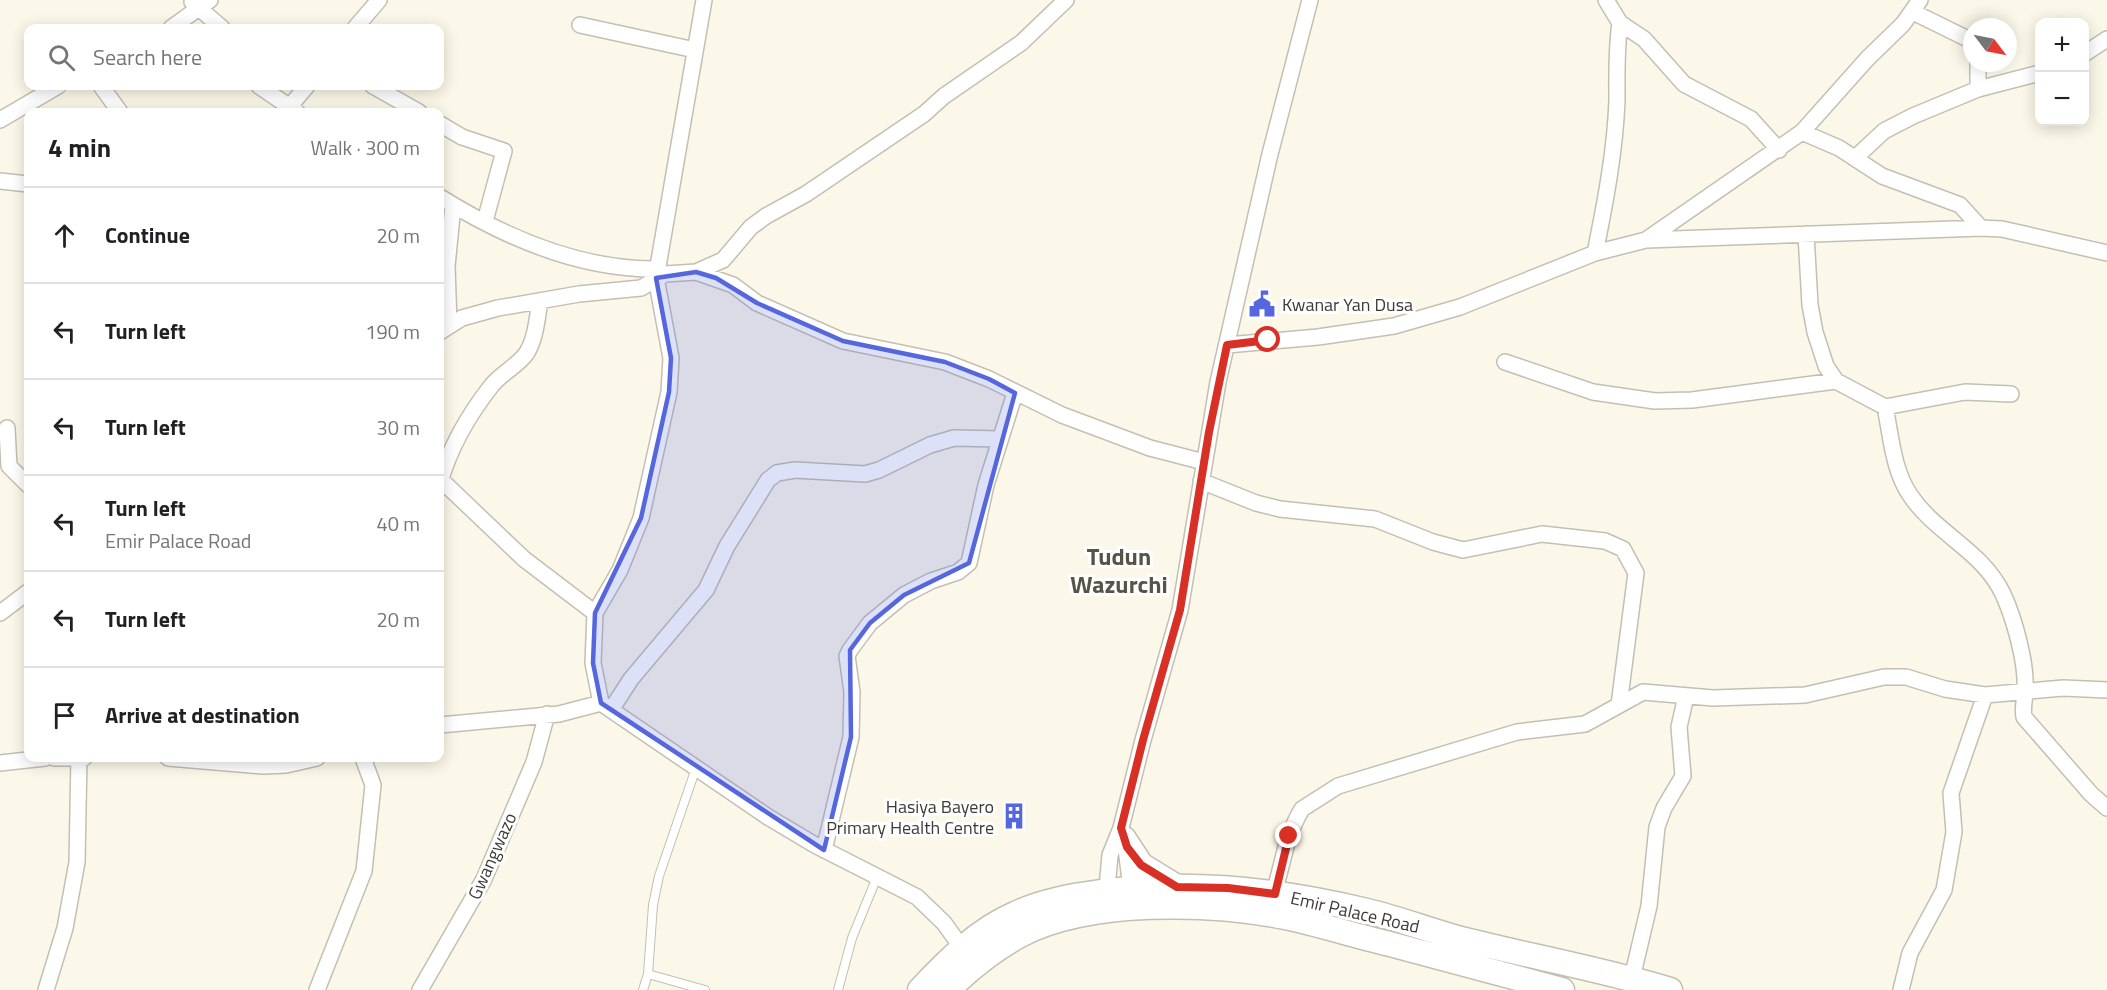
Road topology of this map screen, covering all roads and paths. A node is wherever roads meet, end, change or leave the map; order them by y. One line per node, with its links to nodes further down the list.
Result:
1 (379, 0): 11 (street)
2 (704, 0): 15 (street)
3 (1310, 0): 48 (street)
4 (1606, 0): 8 (street)
5 (199, 2): 9 (street); 10 (street)
6 (1059, 3): 44 (street)
7 (1916, 6): 13 (street); 31 (street)
8 (1620, 23): 32 (street); 42 (street)
9 (175, 24)
10 (218, 24)
11 (359, 24)
12 (580, 25): 15 (street)
13 (1963, 36)
14 (2107, 39): 16 (street)
15 (695, 50): 45 (street)
16 (2089, 51)
17 (1978, 72): 19 (street)
18 (2035, 74): 19 (street)
19 (1978, 89): 33 (street)
20 (51, 90): 29 (street)
21 (104, 90): 25 (street)
22 (264, 90): 26 (street)
23 (304, 90): 27 (street)
24 (381, 90): 28 (street)
25 (117, 108)
26 (286, 108)
27 (292, 108)
28 (412, 108)
29 (0, 120)
30 (444, 126): 38 (street)
31 (1802, 132): 32 (street); 33 (street)
32 (1779, 150): 41 (street)
33 (1856, 157): 39 (street)
34 (0, 181): 35 (street)
35 (24, 184)
36 (444, 200): 37 (street)
37 (453, 206): 38 (street); 47 (street)
38 (485, 221): 45 (street)
39 (1981, 228): 40 (street); 43 (street)
40 (1806, 234): 41 (street); 50 (street)
41 (1646, 240): 42 (street)
42 (1595, 253): 48 (street)
43 (2107, 253)
44 (696, 272): 45 (street); 51 (street)
45 (657, 274): 46 (street); 63 (street)
46 (540, 301): 47 (street); 57 (street)
47 (444, 328)
48 (1227, 345): 56 (street)
49 (1505, 362): 50 (street)
50 (1836, 381): 53 (street)
51 (1015, 393): 55 (street); 56 (street)
52 (2011, 393): 53 (street)
53 (1885, 407): 65 (street)
54 (7, 429): 58 (street)
55 (1000, 439): 69 (street); 81 (street)
56 (1204, 462): 59 (street)
57 (444, 468)
58 (24, 481)
59 (1201, 481): 68 (street); 80 (street)
60 (444, 484): 63 (street)
61 (24, 595): 62 (street)
62 (0, 613)
63 (594, 613): 69 (street)
64 (2107, 690): 65 (street)
65 (2025, 691): 66 (street); 79 (street)
66 (1985, 695): 67 (street); 100 (street)
67 (1686, 696): 68 (street); 89 (street)
68 (1619, 705): 84 (street)
69 (606, 706): 70 (street); 78 (street)
70 (547, 714): 71 (street); 92 (street, Gwangwazo)
71 (444, 724)
72 (24, 760): 77 (street)
73 (79, 762): 90 (street)
74 (216, 762): 75 (street)
75 (299, 762)
76 (365, 762): 91 (street)
77 (0, 763)
78 (696, 768): 81 (street); 88 (lane)
79 (2107, 808)
80 (1123, 833): 83 (main road); 85 (street); 86 (street)
81 (824, 850): 82 (street)
82 (877, 876): 87 (street); 95 (lane)
83 (1177, 887): 84 (main road, Emir Palace Road); 85 (main road, Emir Palace Road)
84 (1275, 894): 89 (main road, Emir Palace Road)
85 (1132, 898): 86 (main road, Emir Palace Road); 98 (main road, Emir Palace Road)
86 (1106, 901): 87 (main road, Emir Palace Road); 97 (main road, Emir Palace Road)
87 (962, 948): 96 (main road, Emir Palace Road)
88 (648, 974): 93 (lane); 94 (lane)
89 (1632, 978): 99 (main road, Emir Palace Road)
90 (46, 990)
91 (317, 990)
92 (420, 990)
93 (643, 990)
94 (705, 990)
95 (838, 990)
96 (920, 990)
97 (948, 990)
98 (1562, 990)
99 (1670, 990)
100 (1900, 990)

